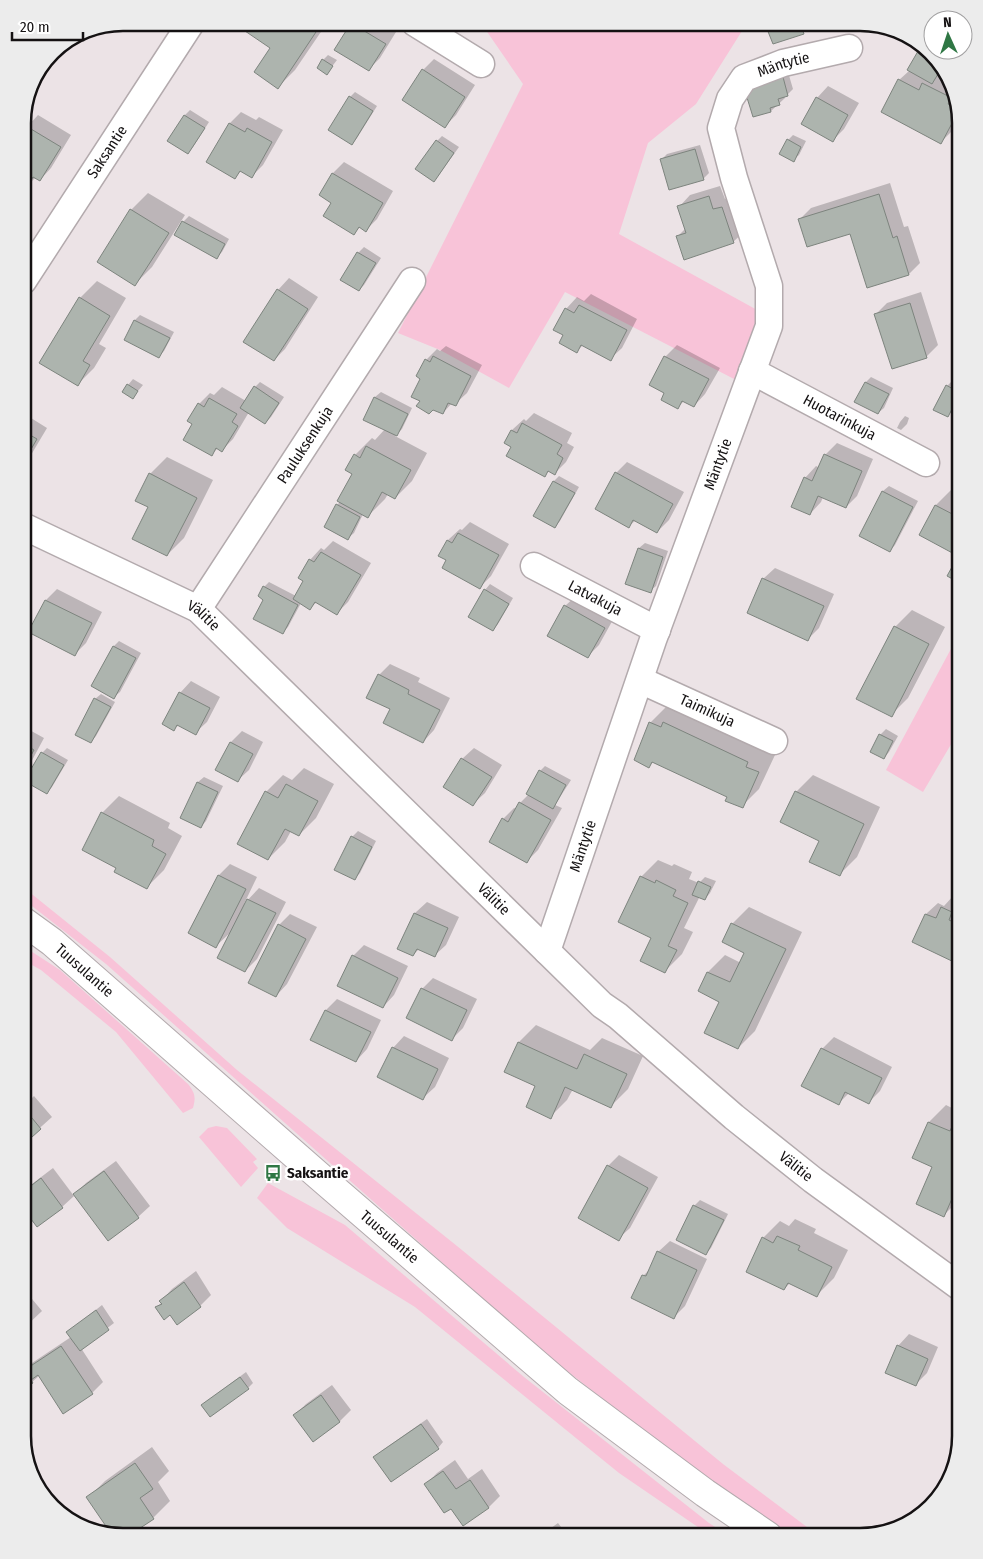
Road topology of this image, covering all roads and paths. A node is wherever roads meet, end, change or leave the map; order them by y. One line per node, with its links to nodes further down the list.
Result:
1 (185, 31): 5 (street, Saksantie)
2 (428, 31): 4 (street)
3 (849, 48): 7 (street, Mäntytie)
4 (481, 64)
5 (31, 269)
6 (412, 281): 11 (street, Pauluksenkuja)
7 (752, 371): 8 (street, Huotarinkuja); 12 (street, Mäntytie)
8 (926, 463)
9 (31, 530): 11 (street, Välitie)
10 (534, 566): 12 (street, Latvakuja)
11 (198, 609): 16 (street, Välitie)
12 (657, 630): 13 (street, Mäntytie)
13 (640, 680): 14 (street, Taimikuja); 16 (street, Mäntytie)
14 (774, 741)
15 (31, 927): 18 (main road, Tuusulantie)
16 (547, 951): 17 (street, Välitie)
17 (952, 1281)
18 (756, 1528)

